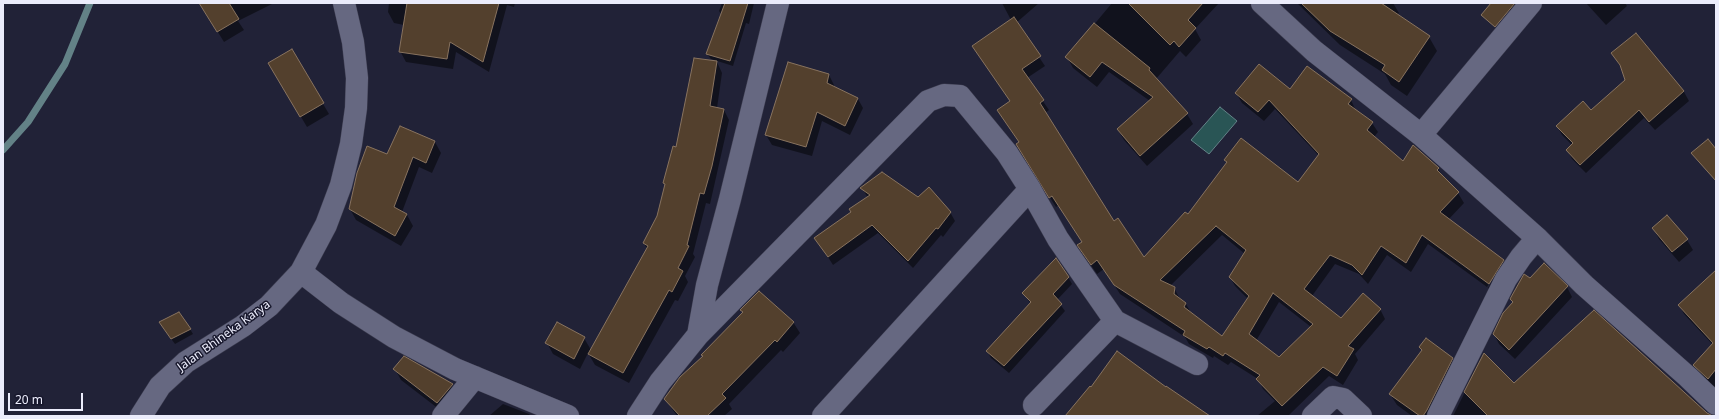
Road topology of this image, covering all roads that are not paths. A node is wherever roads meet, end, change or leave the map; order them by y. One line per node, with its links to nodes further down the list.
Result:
1 (344, 3): 8 (street, Jalan Bhineka Karya)
2 (778, 3): 10 (street)
3 (1262, 3): 5 (street)
4 (1531, 3): 5 (street)
5 (1422, 135): 7 (street)
6 (1030, 189): 9 (street); 10 (street); 19 (street)
7 (1537, 238): 13 (street); 22 (street)
8 (301, 272): 12 (street); 15 (street, Jalan Bhineka Karya)
9 (1115, 321): 11 (street); 14 (street)
10 (698, 334): 18 (street)
11 (1197, 364)
12 (475, 377): 16 (street); 17 (street)
13 (1716, 404)
14 (1033, 412)
15 (141, 416)
16 (443, 416)
17 (568, 416)
18 (638, 416)
19 (823, 416)
20 (1313, 416): 21 (street)
21 (1361, 416)
22 (1438, 416)

